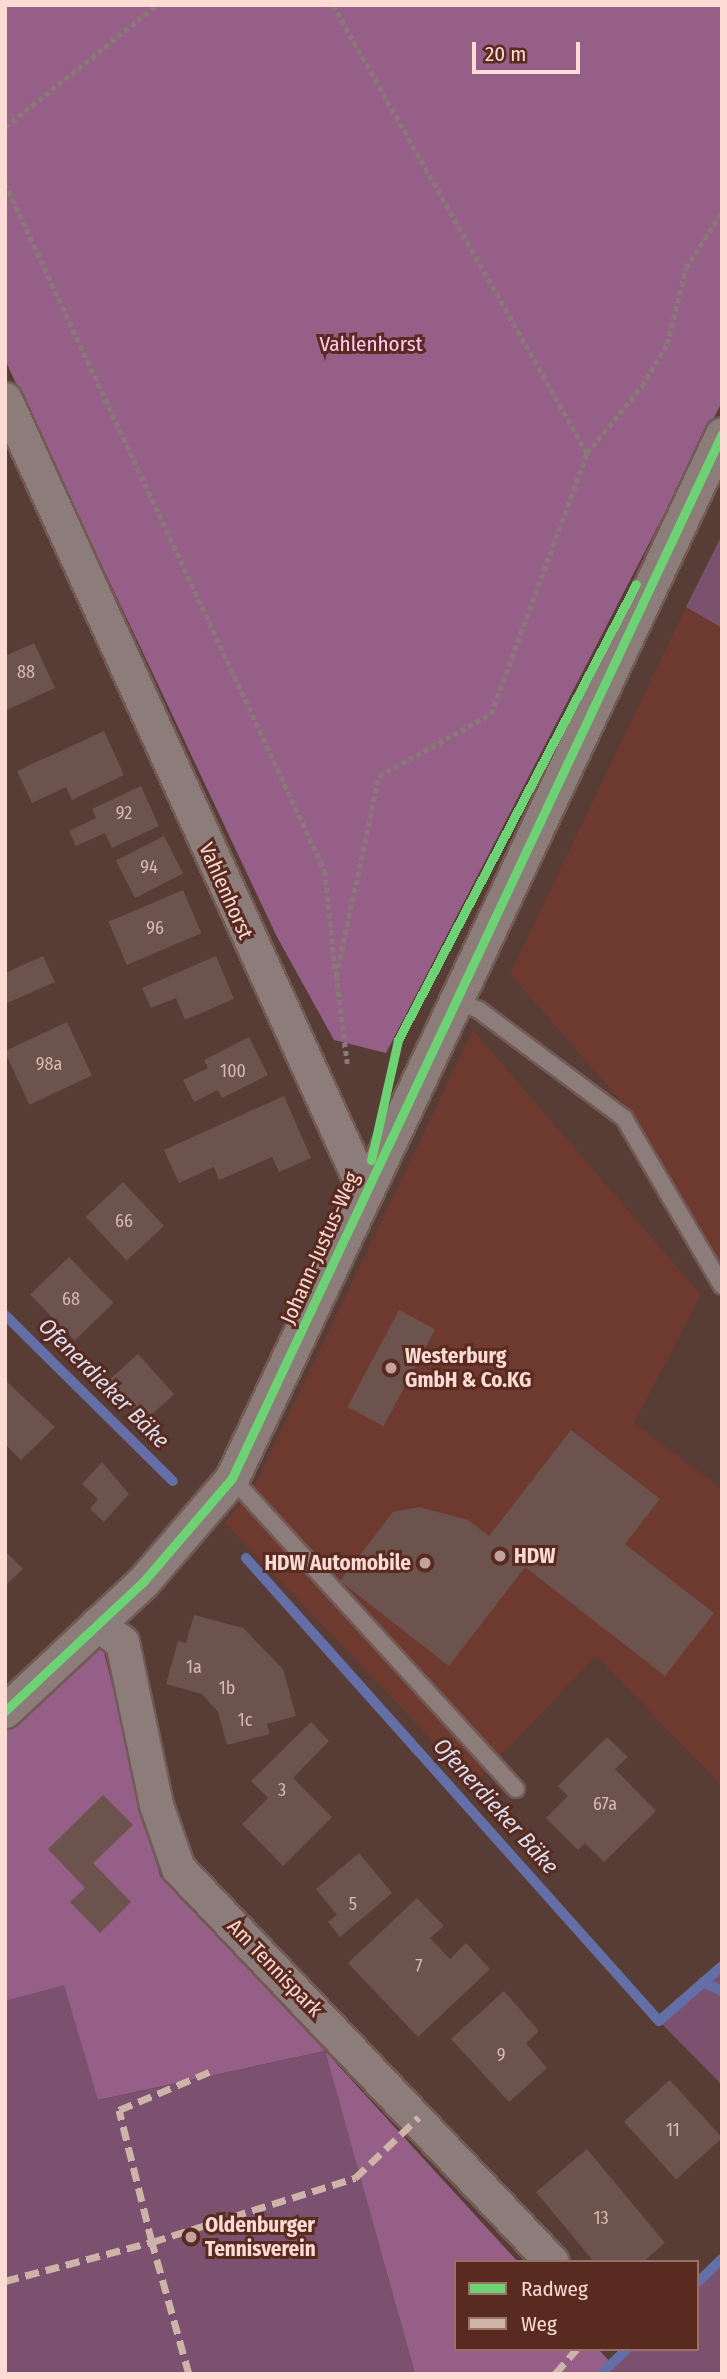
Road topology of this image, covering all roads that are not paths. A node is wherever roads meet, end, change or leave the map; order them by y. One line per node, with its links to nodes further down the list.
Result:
1 (5, 399): 4 (street, Vahlenhorst)
2 (722, 434): 3 (street, Johann-Justus-Weg)
3 (455, 1002): 4 (street, Johann-Justus-Weg); 5 (lane)
4 (364, 1189): 6 (street, Johann-Justus-Weg)
5 (722, 1286)
6 (232, 1478): 7 (street, Johann-Justus-Weg); 9 (lane)
7 (97, 1624): 8 (street, Johann-Justus-Weg); 10 (street, Am Tennispark)
8 (5, 1711)
9 (516, 1789)
10 (550, 2260)

